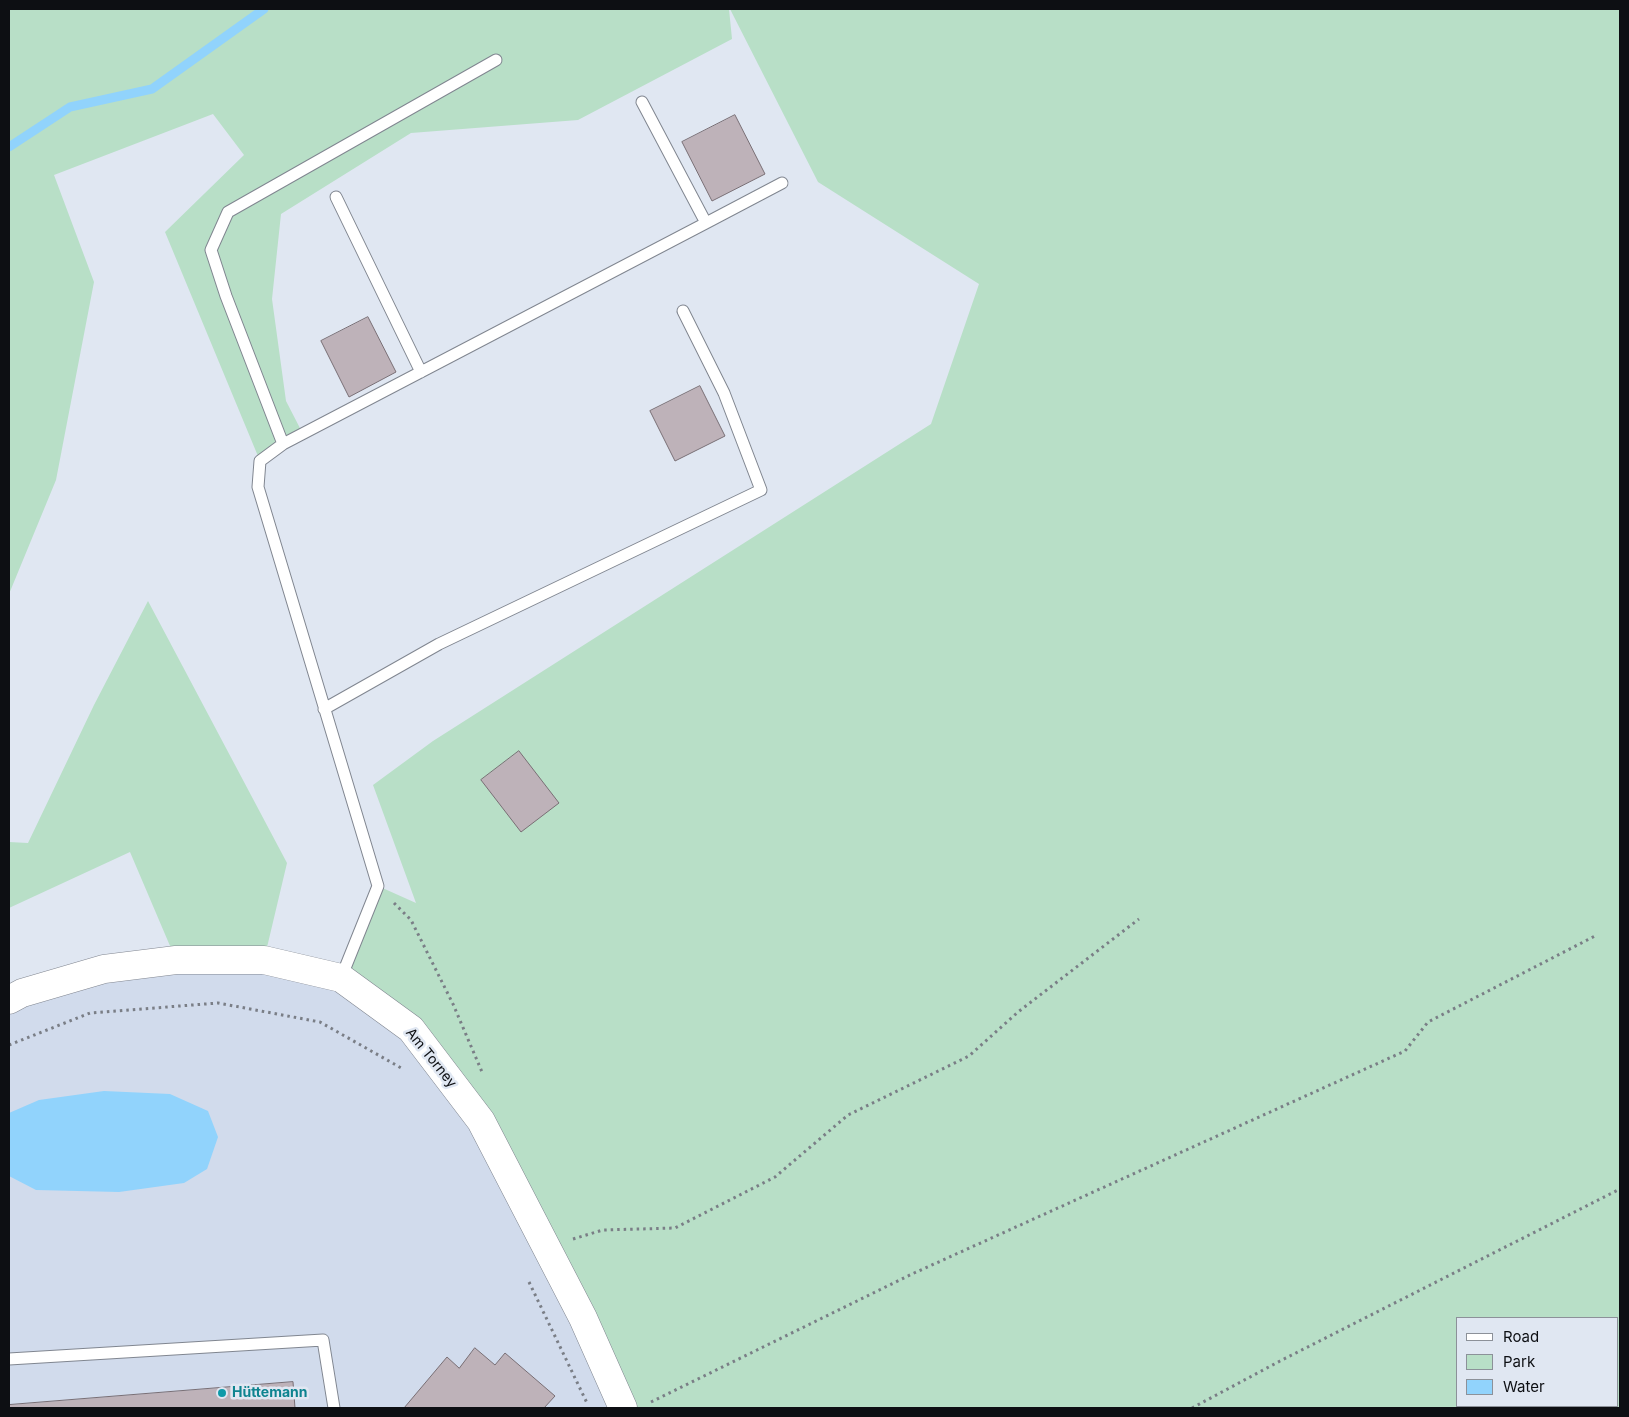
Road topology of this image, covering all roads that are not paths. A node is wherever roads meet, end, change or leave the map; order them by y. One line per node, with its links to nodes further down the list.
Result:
1 (496, 60): 8 (lane)
2 (642, 102): 5 (lane)
3 (782, 183): 5 (lane)
4 (336, 197): 7 (lane)
5 (706, 223): 7 (lane)
6 (683, 311): 9 (lane)
7 (421, 372): 8 (lane)
8 (283, 444): 9 (lane)
9 (324, 709): 10 (lane)
10 (342, 978): 11 (street, Am Torney); 13 (street, Am Torney)
11 (9, 1000)
12 (9, 1359): 14 (lane)
13 (636, 1406)
14 (334, 1408)

